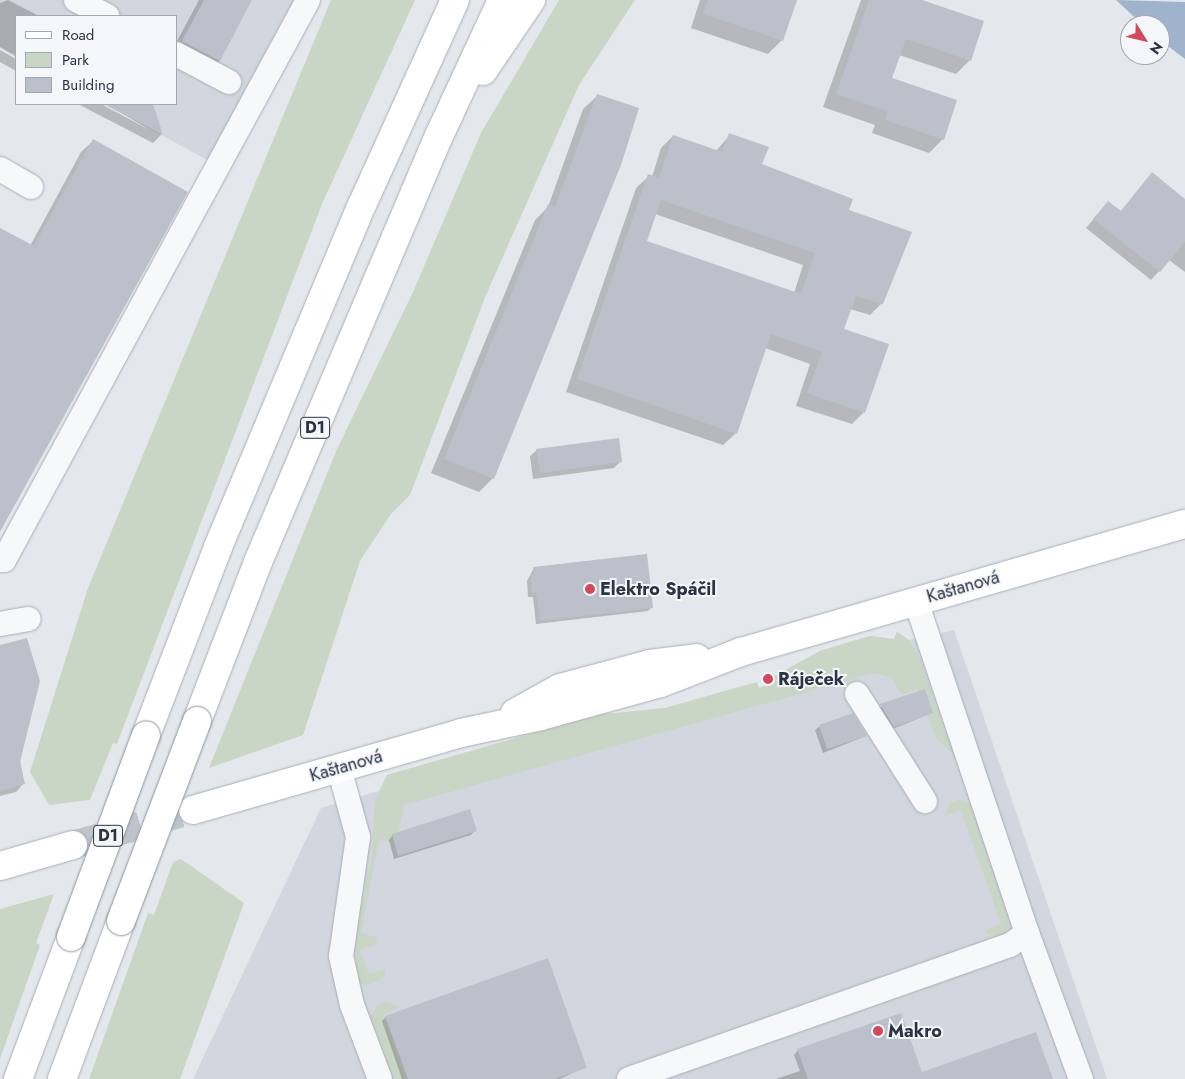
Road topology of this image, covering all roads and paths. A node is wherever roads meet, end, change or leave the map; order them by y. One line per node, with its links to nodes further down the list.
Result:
1 (76, 0): 6 (lane)
2 (308, 0): 13 (lane)
3 (455, 0): 24 (main road, D1, bridge)
4 (502, 0): 9 (main road, D1)
5 (531, 0): 9 (main road)
6 (105, 15)
7 (178, 55): 8 (lane)
8 (229, 82)
9 (439, 136): 25 (main road, D1, bridge)
10 (0, 169): 11 (lane)
11 (31, 187)
12 (1185, 524): 14 (main road, Kaštanová)
13 (2, 560)
14 (916, 601): 18 (main road, Kaštanová); 23 (lane)
15 (29, 619): 16 (lane)
16 (0, 624)
17 (857, 694): 19 (lane)
18 (339, 768): 20 (main road, Kaštanová); 26 (lane)
19 (925, 801)
20 (193, 810)
21 (73, 845): 22 (main road)
22 (0, 866)
23 (1027, 933): 27 (lane); 28 (lane)
24 (18, 1079)
25 (62, 1079)
26 (380, 1079)
27 (629, 1079)
28 (1081, 1079)

